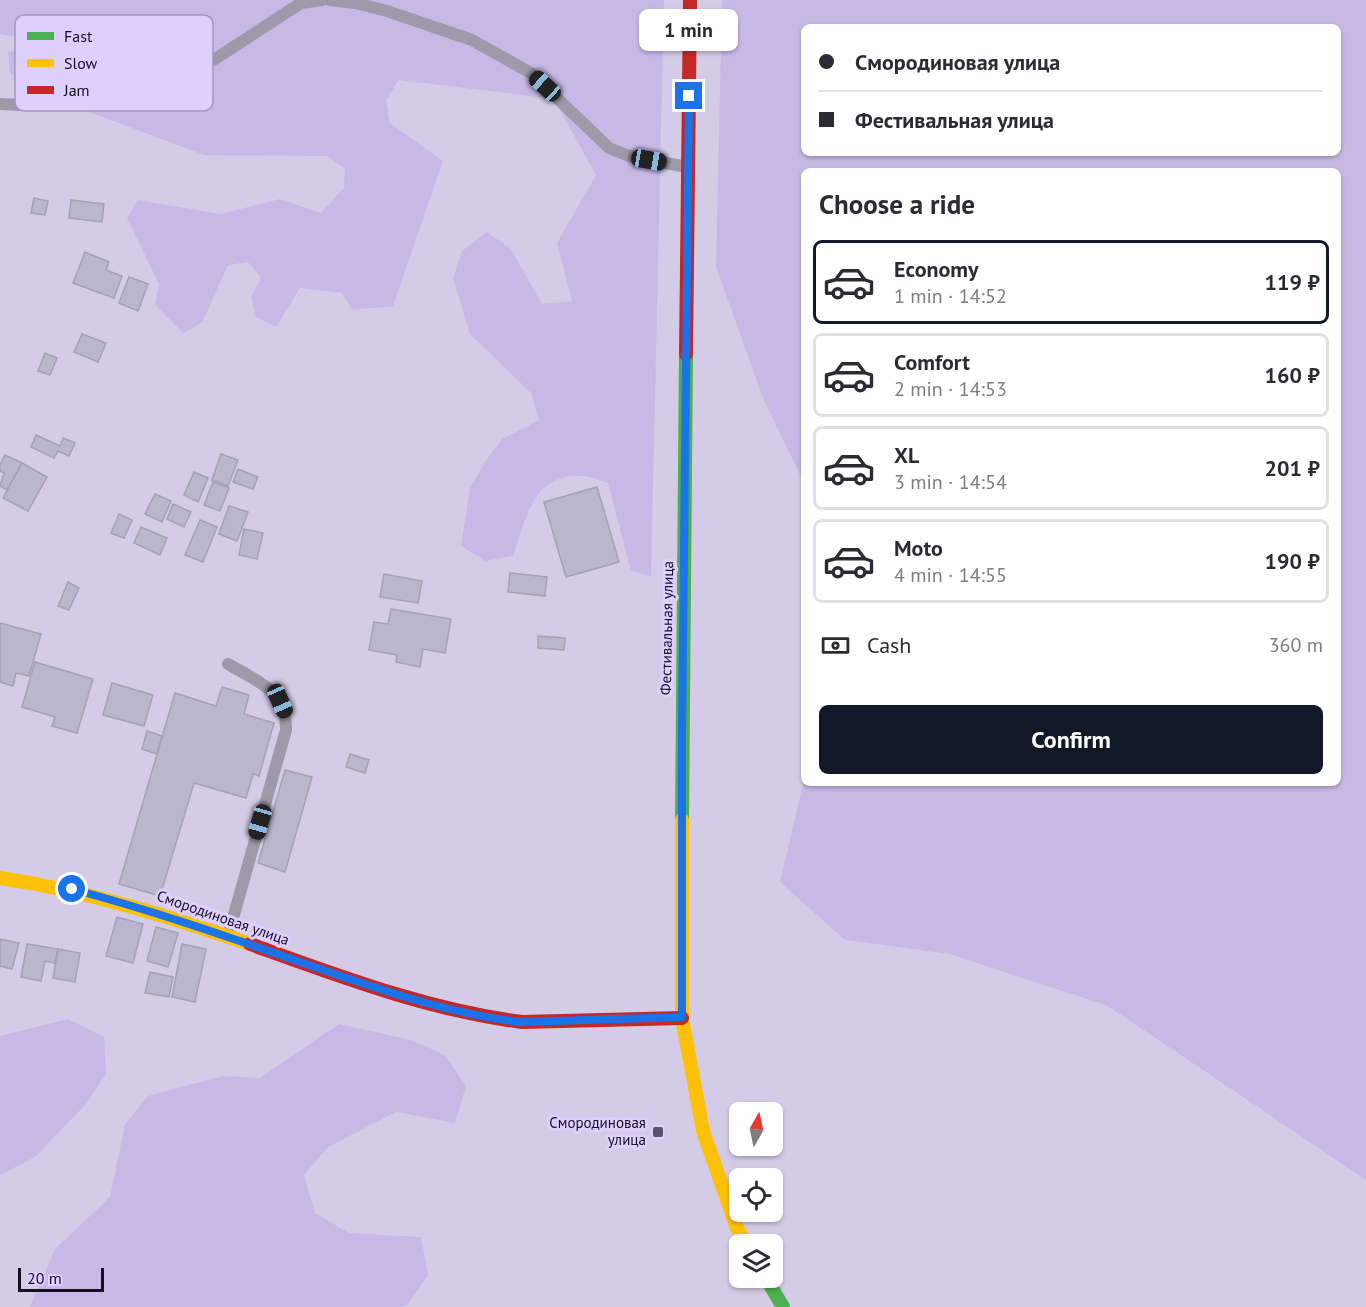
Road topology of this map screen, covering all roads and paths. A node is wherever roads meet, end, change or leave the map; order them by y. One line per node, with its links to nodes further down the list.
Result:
1 (322, 0): 4 (lane)
2 (330, 0): 7 (lane)
3 (690, 0): 7 (main road, Фестивальная улица)
4 (213, 60)
5 (0, 104): 6 (lane)
6 (15, 105)
7 (688, 167): 11 (main road, Фестивальная улица)
8 (228, 663): 10 (lane)
9 (0, 878): 10 (main road, Смородиновая улица)
10 (228, 937): 11 (main road, Смородиновая улица)
11 (682, 1017): 12 (main road, Фестивальная улица)
12 (741, 1234)
13 (772, 1288): 14 (main road)
14 (783, 1307)

